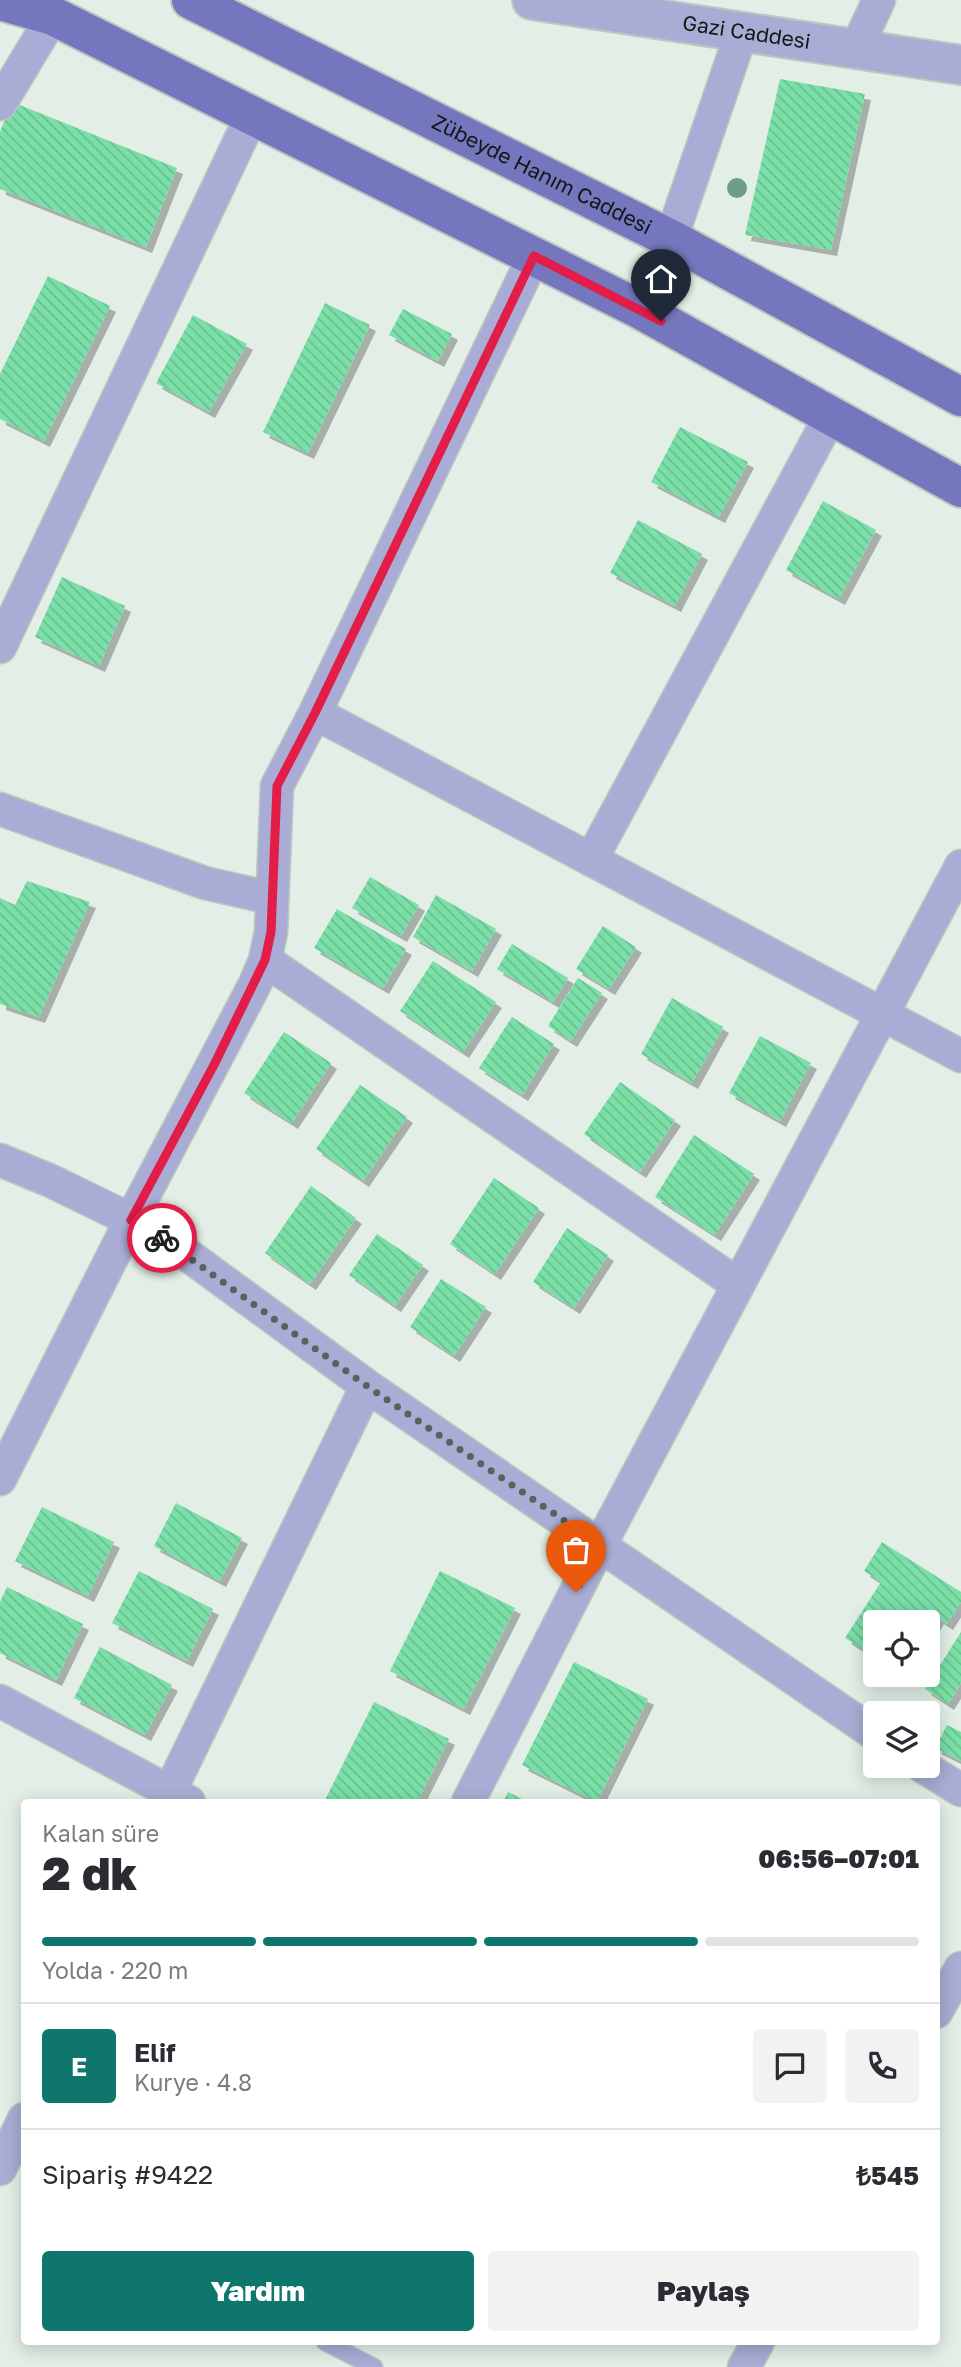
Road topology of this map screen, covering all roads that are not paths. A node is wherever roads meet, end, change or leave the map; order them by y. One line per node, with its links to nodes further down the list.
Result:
1 (191, 0): 11 (main road, Zübeyde Hanım Caddesi)
2 (532, 0): 6 (street, Gazi Caddesi)
3 (879, 0): 7 (street)
4 (0, 1): 5 (main road)
5 (58, 8): 9 (street); 10 (main road)
6 (742, 31): 7 (street, Gazi Caddesi); 11 (street)
7 (856, 49): 8 (street, Gazi Caddesi)
8 (961, 65)
9 (0, 104)
10 (252, 115): 12 (main road); 16 (street)
11 (671, 239): 13 (main road, Zübeyde Hanım Caddesi)
12 (534, 256): 14 (main road); 17 (street)
13 (961, 397)
14 (831, 415): 15 (main road); 19 (street)
15 (961, 488)
16 (0, 647)
17 (315, 713): 19 (street); 21 (street)
18 (0, 809): 21 (street)
19 (591, 860): 23 (street)
20 (961, 866): 23 (street)
21 (271, 898): 22 (street)
22 (265, 960): 26 (street); 27 (street)
23 (881, 1013): 24 (street); 27 (street)
24 (961, 1056)
25 (6, 1168): 26 (street)
26 (131, 1220): 28 (street); 29 (street)
27 (737, 1284): 30 (street)
28 (367, 1386): 30 (street); 35 (street)
29 (0, 1479)
30 (600, 1545): 32 (street); 36 (street)
31 (0, 1701): 35 (street)
32 (863, 1726)
33 (940, 1777): 34 (street)
34 (961, 1790)
35 (179, 1798)
36 (470, 1799)
37 (961, 1968): 38 (street)
38 (940, 2005)
39 (21, 2125): 40 (street)
40 (0, 2169)
41 (331, 2345): 43 (lane)
42 (756, 2345): 44 (street)
43 (374, 2367)
44 (744, 2367)

